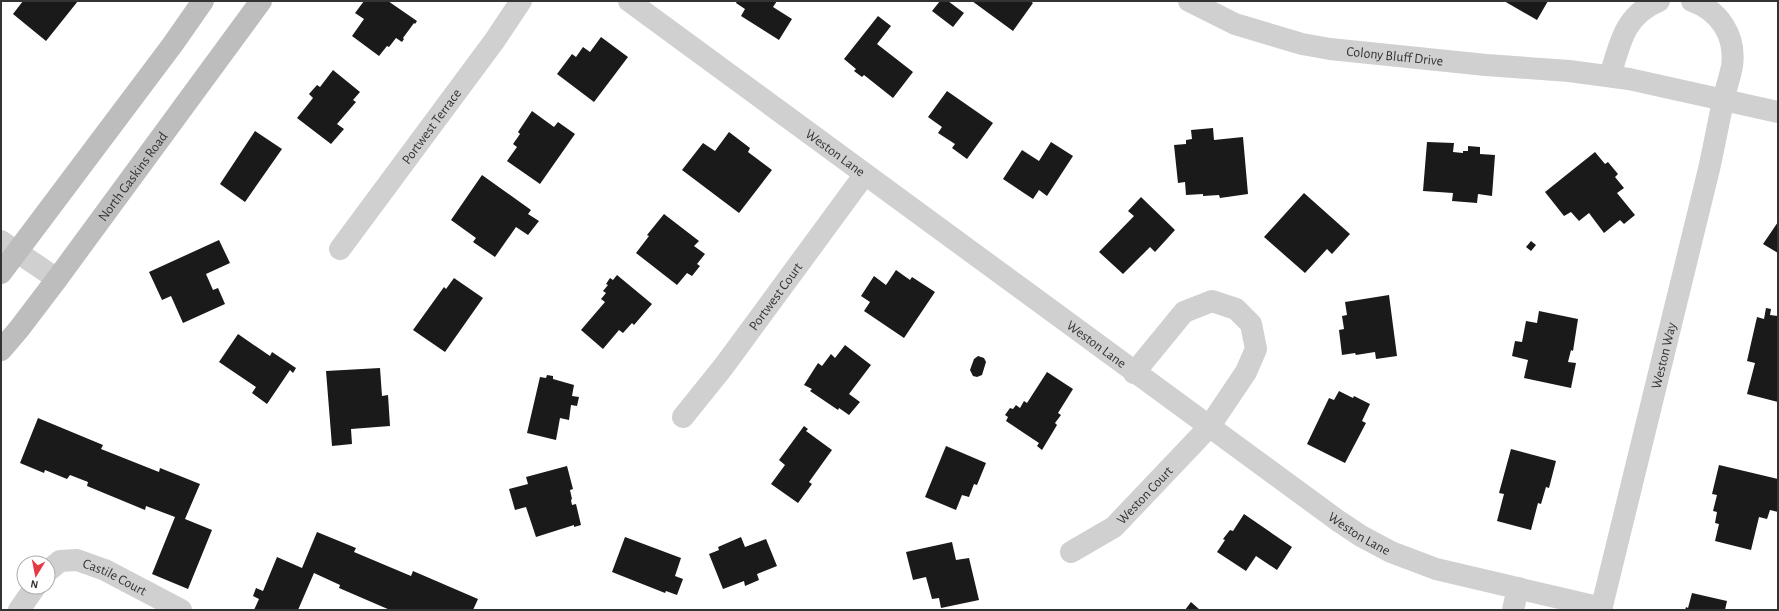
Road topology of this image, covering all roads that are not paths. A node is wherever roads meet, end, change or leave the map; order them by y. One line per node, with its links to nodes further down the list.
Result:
1 (203, 1): 12 (main road)
2 (261, 1): 15 (main road, North Gaskins Road)
3 (521, 1): 13 (street, Portwest Terrace)
4 (1189, 1): 8 (street, Colony Bluff Drive)
5 (1659, 1): 8 (street)
6 (1692, 1): 9 (street)
7 (641, 5): 11 (street, Weston Lane)
8 (1610, 76): 9 (street, Colony Bluff Drive)
9 (1723, 100): 10 (street, Colony Bluff Drive); 24 (street, Weston Way)
10 (1778, 112)
11 (864, 174): 17 (street, Weston Lane); 18 (street, Portwest Court)
12 (9, 246): 14 (main road); 15 (street)
13 (340, 249)
14 (1, 273)
15 (57, 279): 16 (main road, North Gaskins Road)
16 (1, 350)
17 (1134, 373): 19 (street, Weston Lane); 19 (street, Weston Court)
18 (683, 417)
19 (1209, 427): 20 (street, Weston Court); 22 (street, Weston Lane)
20 (1071, 552)
21 (56, 564): 26 (street, Castile Court)
22 (1518, 588): 24 (street, Weston Lane); 27 (street)
23 (29, 595): 25 (street)
24 (1602, 609)
25 (19, 610)
26 (181, 610)
27 (1513, 610)

